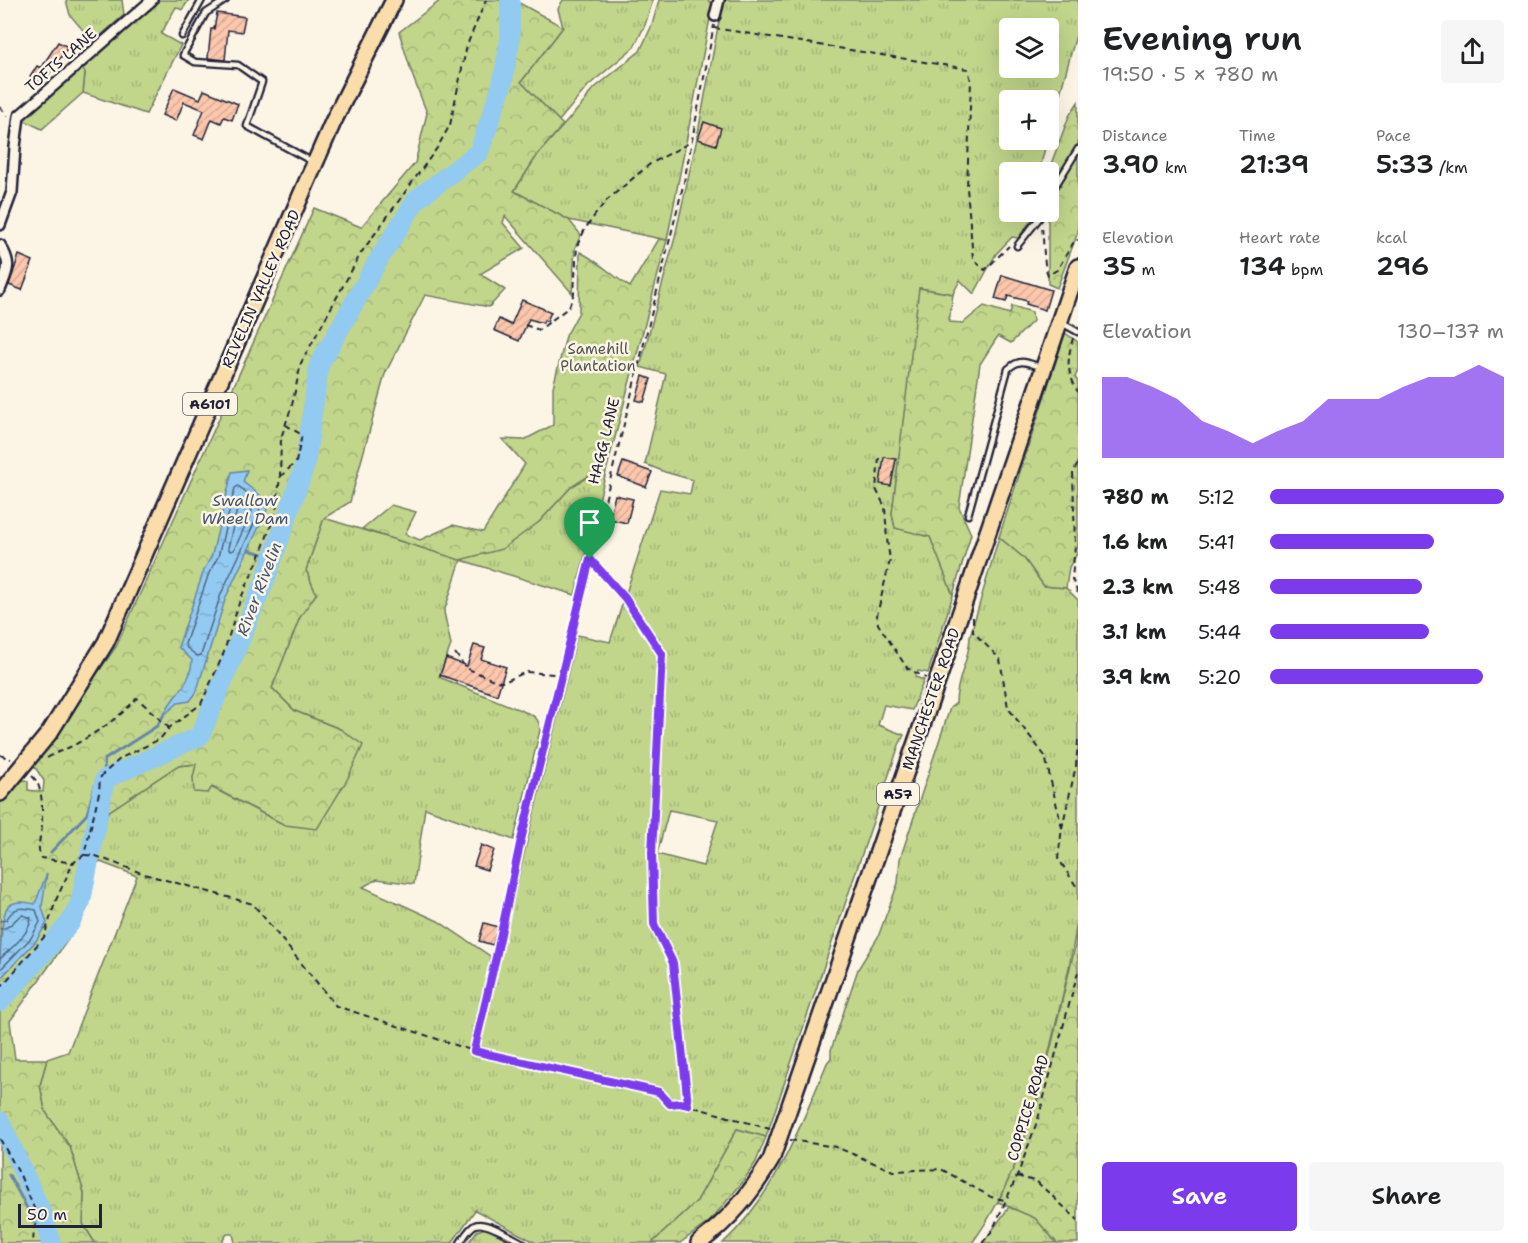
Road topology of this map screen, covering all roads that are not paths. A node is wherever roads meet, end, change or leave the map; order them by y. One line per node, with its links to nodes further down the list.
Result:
1 (152, 0): 12 (street, TOFTS LANE)
2 (202, 0): 7 (lane)
3 (226, 0): 9 (lane)
4 (719, 0): 6 (street)
5 (388, 2): 9 (main road, RIVELIN VALLEY ROAD / A6101)
6 (715, 16)
7 (182, 36)
8 (1078, 150): 10 (lane)
9 (316, 163): 21 (main road, RIVELIN VALLEY ROAD / A6101)
10 (1059, 180)
11 (1035, 222): 14 (lane)
12 (0, 225)
13 (0, 245): 16 (street)
14 (1017, 246)
15 (1078, 267): 17 (main road, MANCHESTER ROAD / A57)
16 (0, 290)
17 (1059, 321): 18 (lane); 19 (main road, MANCHESTER ROAD / A57)
18 (1077, 331)
19 (1043, 368): 20 (lane); 24 (main road, MANCHESTER ROAD / A57)
20 (968, 515)
21 (0, 793)
22 (460, 1243): 23 (lane)
23 (523, 1243)
24 (699, 1243)

